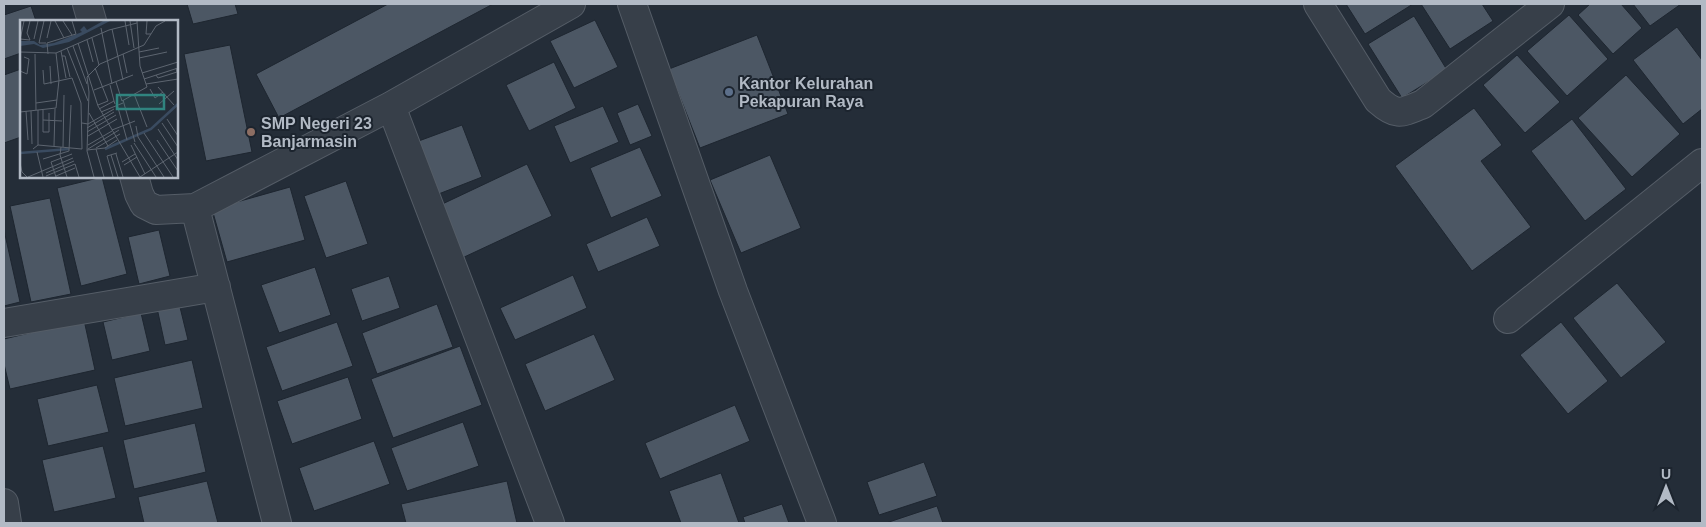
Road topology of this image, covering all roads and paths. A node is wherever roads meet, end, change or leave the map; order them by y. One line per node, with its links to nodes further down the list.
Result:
1 (87, 4): 6 (street)
2 (572, 4): 7 (street)
3 (632, 4): 18 (street)
4 (1318, 4): 5 (street)
5 (1536, 8)
6 (92, 20)
7 (391, 106): 10 (street); 17 (street)
8 (1702, 163): 12 (street)
9 (135, 178): 10 (street)
10 (195, 208): 11 (street)
11 (216, 287): 13 (street); 16 (street)
12 (1508, 319)
13 (4, 323)
14 (4, 503): 15 (street)
15 (7, 523)
16 (276, 523)
17 (550, 523)
18 (822, 523)

